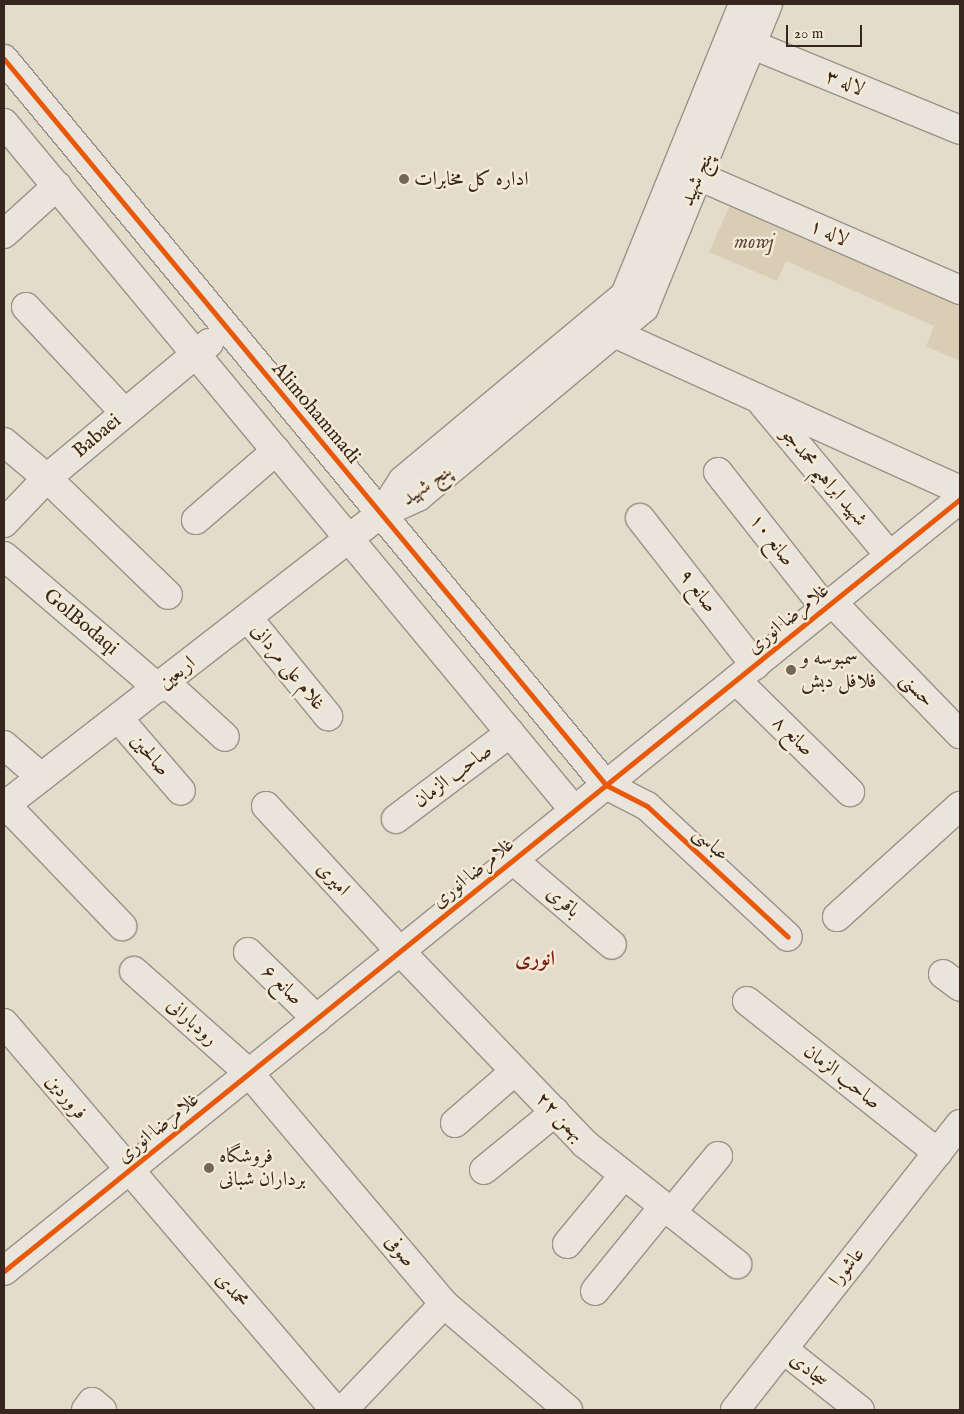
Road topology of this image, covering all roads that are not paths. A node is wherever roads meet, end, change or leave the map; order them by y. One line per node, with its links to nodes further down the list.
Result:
1 (743, 4): 3 (street, پنج شهید)
2 (768, 4): 3 (street, پنج شهید)
3 (741, 40): 6 (street, لاله ۳); 7 (street, پنج شهید)
4 (4, 59): 13 (street, Alimohammadi)
5 (4, 123): 8 (street)
6 (960, 130)
7 (687, 171): 10 (street, لاله ۱); 12 (street, پنج شهید)
8 (56, 186): 9 (street); 14 (street)
9 (4, 234)
10 (960, 290)
11 (26, 307): 16 (street)
12 (605, 326): 15 (street); 23 (street, پنج شهید)
13 (228, 329): 14 (street, Babaei); 23 (street, Alimohammadi)
14 (195, 354): 16 (street, Babaei); 18 (street)
15 (758, 398): 21 (street); 29 (street, شهید ابراهیم محمدجو)
16 (125, 413): 20 (street, Babaei)
17 (4, 442): 20 (street)
18 (276, 451): 25 (street); 27 (street)
19 (718, 472): 31 (street, صانع ۱۰)
20 (47, 478): 26 (street, Babaei); 30 (street)
21 (960, 490)
22 (960, 499): 29 (street, غلامرضا انوری)
23 (381, 514): 27 (street, پنج شهید); 42 (street, Alimohammadi)
24 (640, 518): 33 (street, صانع ۹)
25 (196, 520)
26 (4, 523)
27 (350, 540): 32 (street, اربعین); 37 (street)
28 (4, 556): 34 (street, GolBodaqi)
29 (890, 556): 31 (street, غلامرضا انوری)
30 (168, 595)
31 (829, 605): 33 (street, غلامرضا انوری); 38 (street, حسنی)
32 (248, 618): 34 (street, اربعین); 35 (street, غلام علی مردانی)
33 (746, 672): 42 (street, غلامرضا انوری); 44 (street, صانع ۸)
34 (162, 685): 36 (street, اربعین); 39 (street, GolBodaqi)
35 (328, 716)
36 (118, 718): 41 (street, اربعین); 43 (street, صالحین)
37 (510, 733): 48 (street); 49 (street, صاحب الزمان)
38 (960, 734)
39 (225, 737)
40 (4, 745): 41 (street)
41 (41, 777): 45 (street, اربعین)
42 (606, 785): 48 (street, غلامرضا انوری); 53 (street, عباسی)
43 (181, 791)
44 (850, 792)
45 (5, 805): 52 (street)
46 (266, 806): 55 (street, امیری)
47 (960, 806): 51 (street)
48 (574, 810): 50 (street, غلامرضا انوری)
49 (396, 818)
50 (513, 860): 54 (street, باقری); 55 (street, غلامرضا انوری)
51 (837, 917)
52 (122, 926)
53 (788, 937)
54 (612, 945)
55 (400, 951): 59 (street, غلامرضا انوری); 61 (street, ۲۲ بهمن)
56 (248, 952): 59 (street, صانع ۶)
57 (134, 971): 62 (street, رودبارانی)
58 (747, 1001): 66 (street, صاحب الزمان)
59 (317, 1018): 62 (street, غلامرضا انوری)
60 (6, 1031): 69 (street, فروردین)
61 (515, 1071): 63 (street, ۲۲ بهمن); 64 (street)
62 (249, 1073): 69 (street, غلامرضا انوری); 76 (street, صوفی)
63 (555, 1112): 68 (street); 70 (street, ۲۲ بهمن)
64 (454, 1123)
65 (960, 1124): 66 (street, عاشورا)
66 (938, 1153): 77 (street, عاشورا)
67 (718, 1156): 71 (street)
68 (484, 1170)
69 (128, 1171): 74 (street, غلامرضا انوری); 80 (street, محمدی)
70 (624, 1175): 71 (street, ۲۲ بهمن); 72 (street)
71 (668, 1209): 73 (street, ۲۲ بهمن); 75 (street)
72 (567, 1244)
73 (736, 1264)
74 (4, 1271)
75 (595, 1291)
76 (444, 1304): 81 (street); 82 (street, صوفی)
77 (783, 1349): 83 (street, عاشورا); 84 (street, سجادی)
78 (86, 1410): 79 (street)
79 (102, 1410)
80 (335, 1410)
81 (343, 1410)
82 (568, 1410)
83 (735, 1410)
84 (860, 1410)

